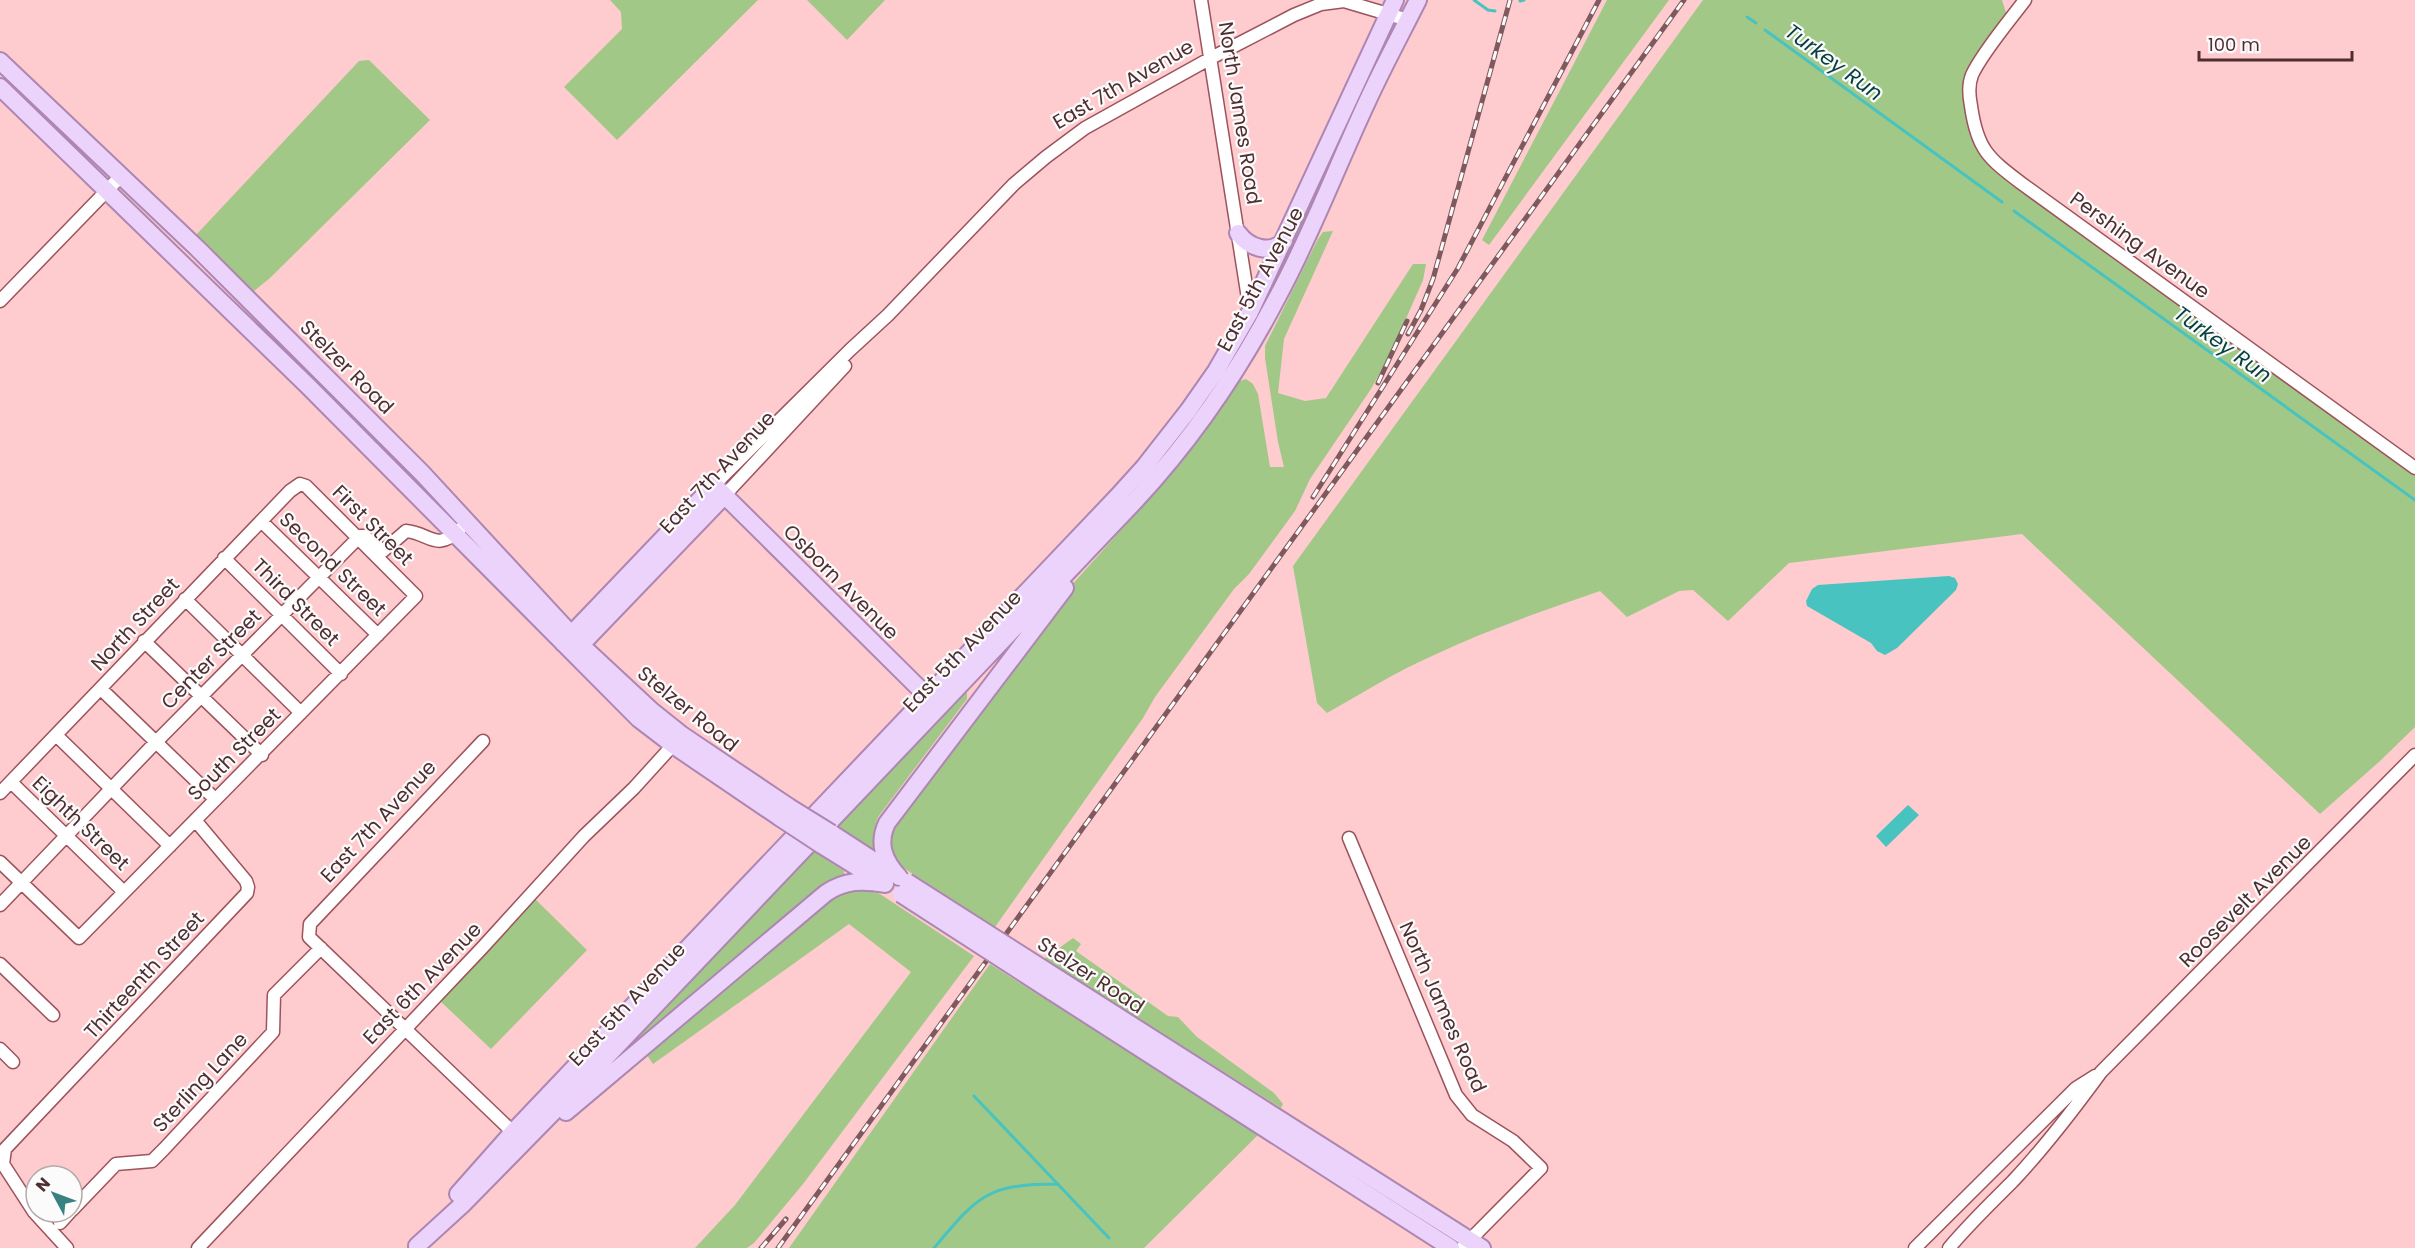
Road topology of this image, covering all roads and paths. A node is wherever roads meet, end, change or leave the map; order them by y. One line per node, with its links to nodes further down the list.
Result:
1 (1201, 0): 8 (street, North James Road)
2 (1316, 0): 6 (street, East 7th Avenue)
3 (1418, 0): 7 (main road, East 5th Avenue)
4 (2025, 0): 18 (street, Pershing Avenue)
5 (1391, 7): 6 (street, East 7th Avenue); 7 (street, East 7th Avenue); 14 (main road, East 5th Avenue)
6 (1294, 15): 8 (street, East 7th Avenue)
7 (1408, 20): 17 (main road, East 5th Avenue)
8 (1211, 58): 13 (street, North James Road); 20 (street, East 7th Avenue)
9 (0, 61): 11 (main road, Stelzer Road)
10 (0, 87): 12 (main road, Stelzer Road)
11 (121, 176): 12 (street); 23 (main road, Stelzer Road)
12 (107, 190): 15 (street); 24 (main road, Stelzer Road)
13 (1239, 233): 14 (main road); 16 (street, North James Road)
14 (1284, 241): 16 (main road, East 5th Avenue)
15 (0, 301)
16 (1250, 312): 17 (street, North James Road); 40 (main road, East 5th Avenue)
17 (1254, 339): 21 (main road, East 5th Avenue)
18 (2415, 468)
19 (300, 484): 22 (street, North Street); 25 (street, First Street)
20 (719, 490): 28 (main road, East 7th Avenue); 35 (main road, East 7th Avenue); 40 (main road, Osborn Avenue)
21 (1135, 501): 40 (main road, East 5th Avenue); 59 (main road)
22 (261, 521): 26 (street, North Street); 27 (street, Second Street)
23 (468, 521): 24 (street); 31 (main road, Stelzer Road)
24 (454, 535): 25 (street); 35 (main road, Stelzer Road)
25 (358, 538): 27 (street, Center Street); 29 (street, First Street)
26 (224, 558): 30 (street, North Street); 32 (street, Third Street)
27 (320, 578): 32 (street, Center Street); 33 (street, Second Street)
28 (612, 593): 31 (main road); 35 (main road, East 7th Avenue)
29 (416, 597): 33 (street, South Street)
30 (185, 599): 34 (street, North Street); 36 (street)
31 (547, 609): 35 (main road, Stelzer Road)
32 (281, 616): 36 (street, Center Street); 37 (street, Third Street)
33 (378, 635): 37 (street, South Street)
34 (144, 641): 38 (street, North Street); 39 (street)
35 (572, 644): 45 (main road, Stelzer Road); 52 (main road, Stelzer Road)
36 (242, 655): 39 (street, Center Street); 41 (street)
37 (340, 674): 41 (street, South Street)
38 (101, 689): 42 (street, North Street); 44 (street)
39 (201, 696): 44 (street, Center Street); 46 (street)
40 (932, 701): 70 (main road, East 5th Avenue)
41 (301, 713): 46 (street, South Street)
42 (56, 735): 48 (street, North Street); 49 (street)
43 (483, 741): 62 (street, East 7th Avenue)
44 (156, 742): 49 (street, Center Street); 51 (street)
45 (673, 745): 52 (main road, Stelzer Road); 66 (street, East 6th Avenue)
46 (262, 755): 51 (street, South Street)
47 (2415, 755): 69 (street, Roosevelt Avenue)
48 (11, 782): 50 (street, North Street); 54 (street, Eighth Street)
49 (111, 788): 54 (street, Center Street); 56 (street)
50 (0, 793)
51 (215, 799): 53 (street, South Street)
52 (784, 812): 59 (main road, Stelzer Road, bridge)
53 (195, 820): 56 (street, South Street); 71 (street, Thirteenth Street)
54 (66, 835): 58 (street, Center Street); 60 (street, Eighth Street)
55 (1349, 838): 73 (street, North James Road)
56 (170, 846): 60 (street, South Street)
57 (0, 862): 58 (street)
58 (21, 883): 60 (street, South Street); 61 (street, Center Street)
59 (898, 885): 64 (main road, Stelzer Road, bridge); 70 (main road)
60 (124, 892)
61 (0, 904)
62 (321, 948): 66 (street); 72 (street, Sterling Lane)
63 (0, 964): 65 (street)
64 (1055, 985): 73 (main road, Stelzer Road); 77 (main road, Stelzer Road)
65 (53, 1015)
66 (405, 1028): 70 (street); 76 (street, East 6th Avenue)
67 (0, 1049): 68 (street)
68 (13, 1062)
69 (2101, 1072): 78 (street, Roosevelt Avenue); 79 (street, Roosevelt Avenue)
70 (518, 1137): 74 (main road, East 5th Avenue)
71 (2, 1147): 75 (street)
72 (84, 1197)
73 (1471, 1246)
74 (416, 1247)
75 (67, 1248)
76 (198, 1248)
77 (1451, 1248)
78 (1915, 1248)
79 (1949, 1248)

